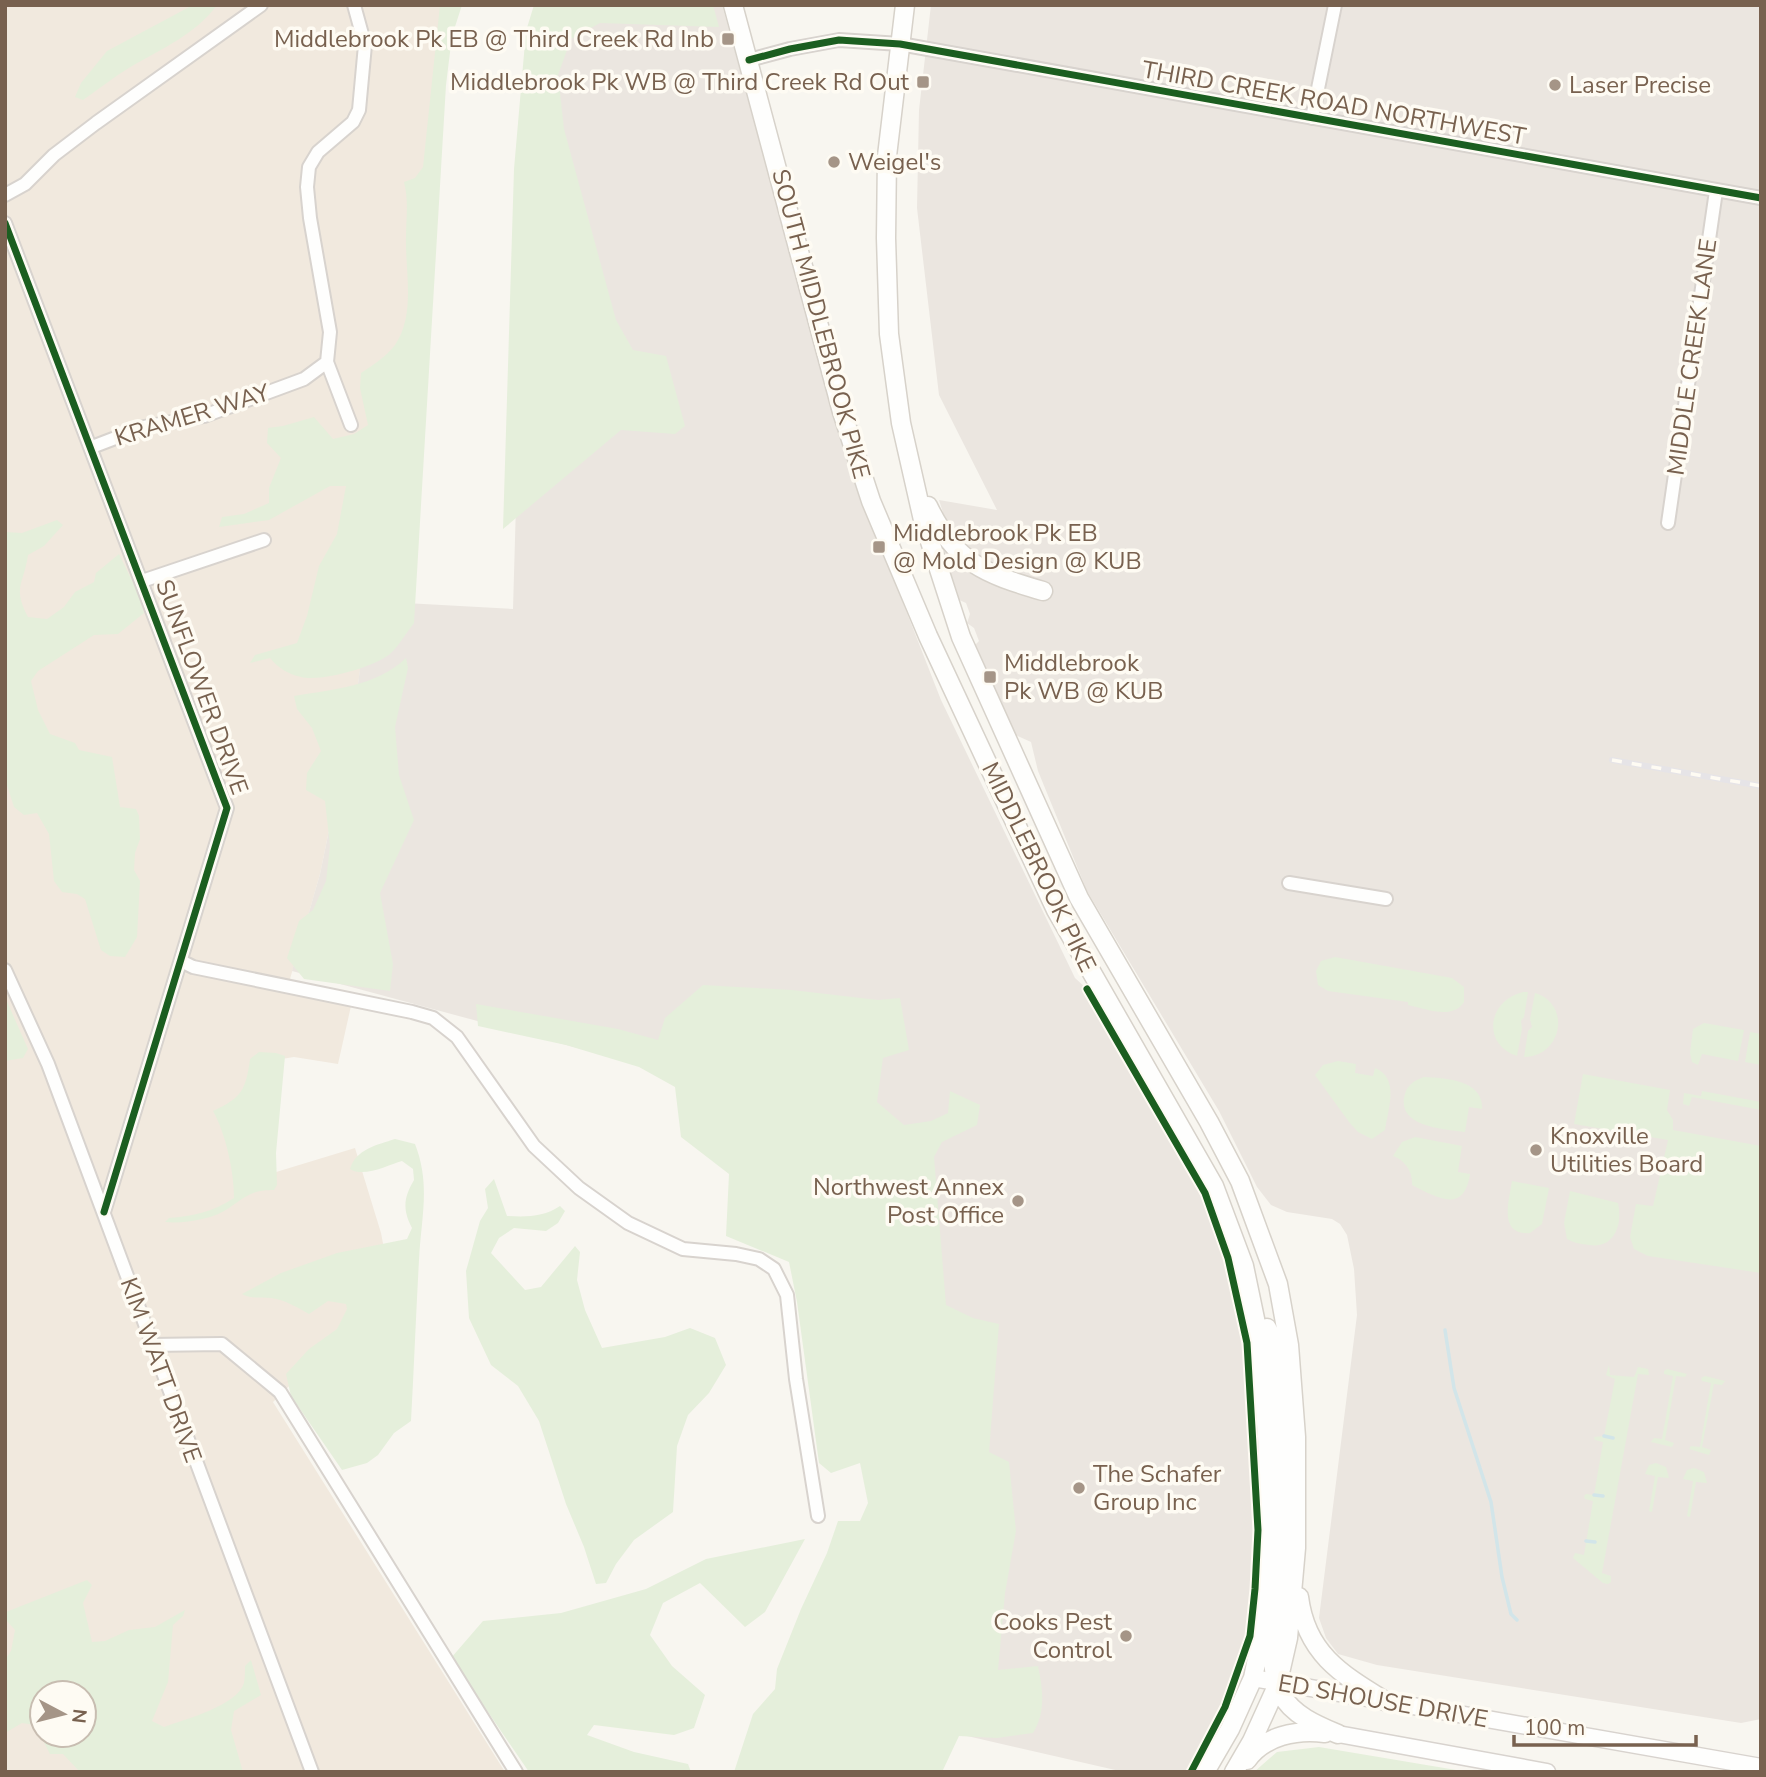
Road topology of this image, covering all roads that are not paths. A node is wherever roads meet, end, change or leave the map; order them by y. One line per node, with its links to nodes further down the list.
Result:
1 (261, 5): 10 (street)
2 (354, 5): 13 (street)
3 (733, 5): 7 (main road, SOUTH MIDDLEBROOK PIKE)
4 (905, 5): 6 (main road)
5 (1335, 5): 8 (street)
6 (900, 44): 7 (street, THIRD CREEK ROAD NORTHWEST); 8 (street, THIRD CREEK ROAD NORTHWEST); 16 (main road)
7 (749, 60): 21 (main road, SOUTH MIDDLEBROOK PIKE)
8 (1312, 118): 9 (street, THIRD CREEK ROAD NORTHWEST)
9 (1716, 191): 11 (street, THIRD CREEK ROAD NORTHWEST); 17 (street, MIDDLE CREEK LANE)
10 (5, 195)
11 (1761, 198)
12 (5, 223): 15 (street, SUNFLOWER DRIVE)
13 (327, 362): 14 (street); 15 (street, KRAMER WAY)
14 (351, 425)
15 (92, 447): 19 (street, SUNFLOWER DRIVE)
16 (912, 471): 20 (main road); 30 (main road, MIDDLEBROOK PIKE)
17 (1668, 523)
18 (264, 540): 19 (street)
19 (142, 581): 24 (street, SUNFLOWER DRIVE)
20 (1043, 591)
21 (928, 636): 27 (main road, MIDDLEBROOK PIKE)
22 (1289, 883): 23 (street)
23 (1385, 899)
24 (181, 961): 26 (street, SUNFLOWER DRIVE); 29 (street)
25 (5, 970): 26 (street, KIM WATT DRIVE)
26 (104, 1212): 28 (street, KIM WATT DRIVE)
27 (1244, 1266): 31 (main road, MIDDLEBROOK PIKE); 32 (main road)
28 (151, 1345): 36 (street, KIM WATT DRIVE); 37 (street)
29 (818, 1516)
30 (1295, 1559): 32 (main road, MIDDLEBROOK PIKE); 33 (main road)
31 (1253, 1678): 32 (street, ED SHOUSE DRIVE); 38 (main road, MIDDLEBROOK PIKE)
32 (1278, 1683): 33 (street, ED SHOUSE DRIVE); 34 (main road); 39 (main road, MIDDLEBROOK PIKE)
33 (1385, 1701): 35 (street, ED SHOUSE DRIVE)
34 (1338, 1734): 39 (main road); 40 (street, ED SHOUSE DRIVE)
35 (1761, 1768)
36 (313, 1772)
37 (516, 1772)
38 (1205, 1772)
39 (1236, 1772)
40 (1547, 1772)

